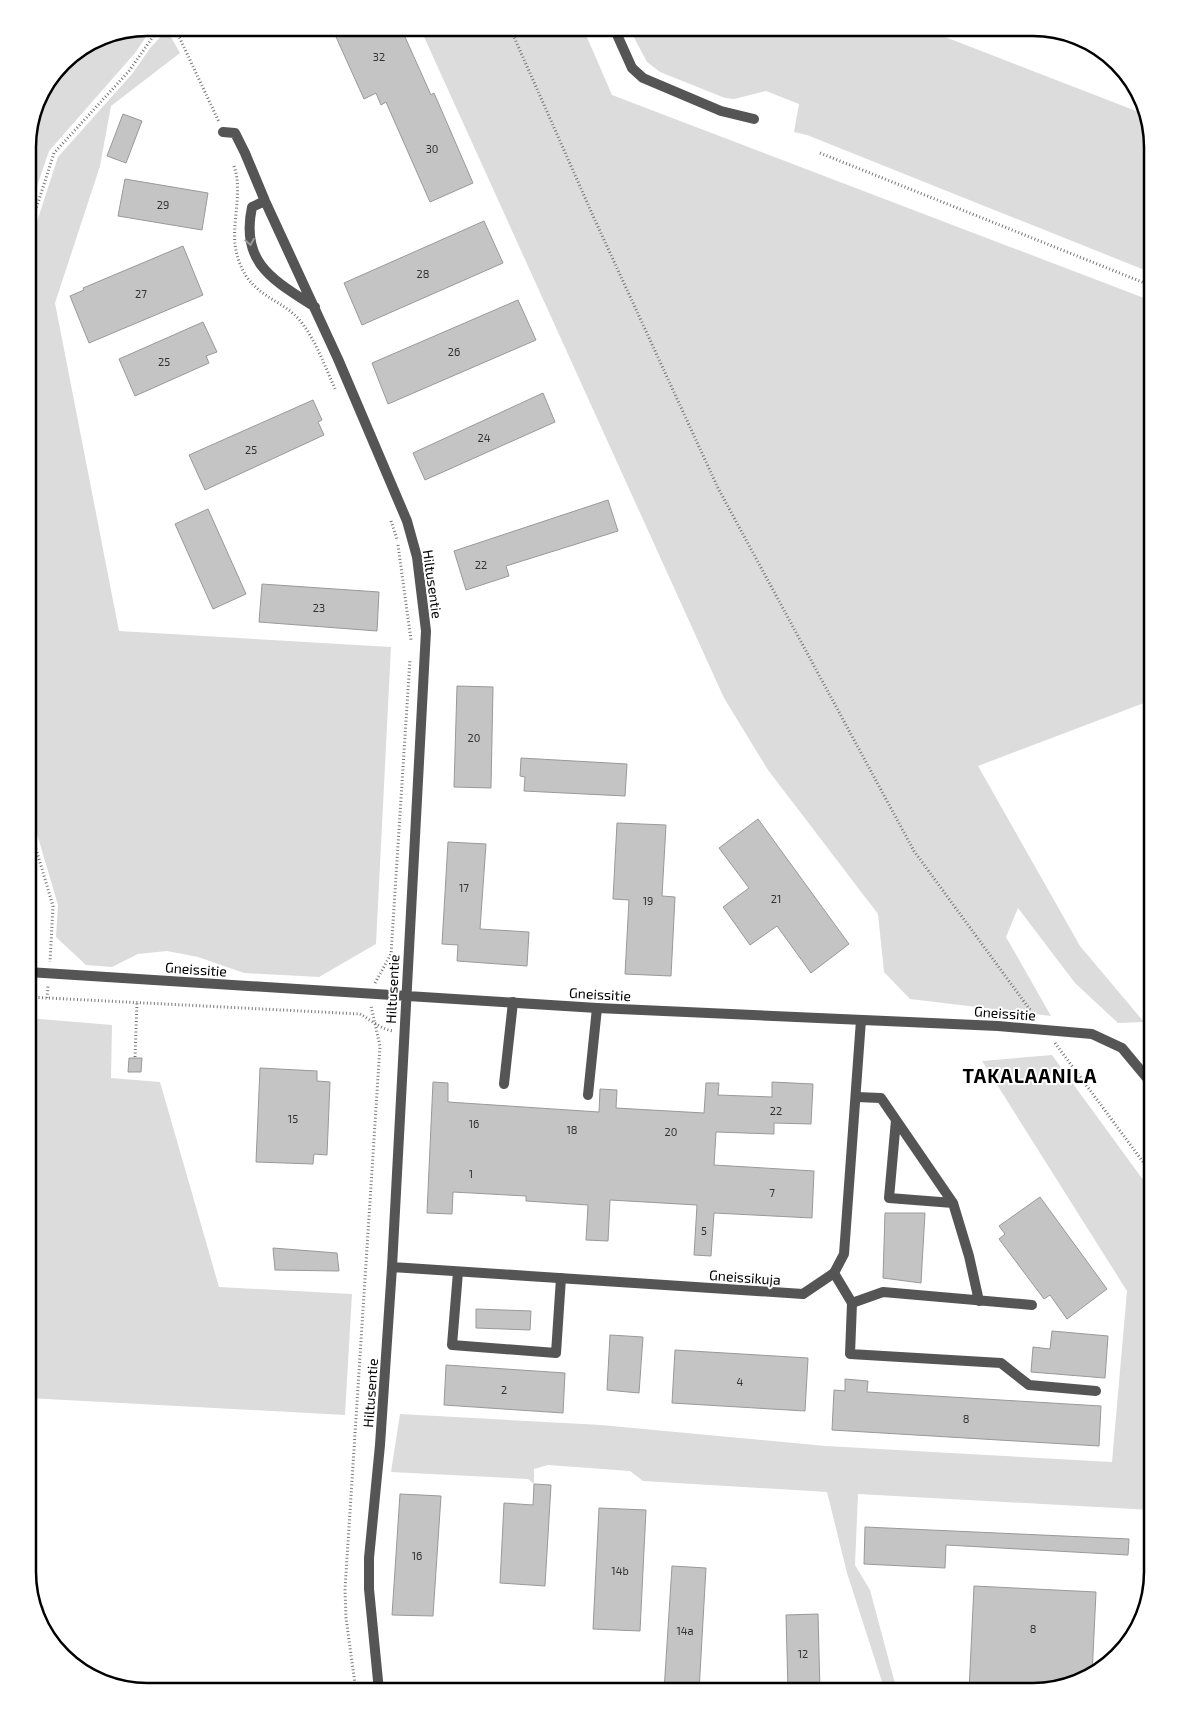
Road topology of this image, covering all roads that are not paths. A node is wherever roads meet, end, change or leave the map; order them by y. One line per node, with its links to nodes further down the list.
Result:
1 (618, 36): 2 (street)
2 (754, 119)
3 (223, 132): 4 (street, Hiltusentie)
4 (265, 201): 5 (street, Hiltusentie); 5 (street, one-way to 5)
5 (316, 308): 7 (street, Hiltusentie)
6 (36, 972): 7 (street, Gneissitie)
7 (405, 996): 8 (street, Gneissitie); 17 (street, Hiltusentie)
8 (513, 1002): 9 (street, Gneissitie); 12 (street)
9 (597, 1008): 10 (street, Gneissitie); 13 (street)
10 (862, 1020): 11 (street, Gneissitie); 14 (street)
11 (1144, 1074)
12 (504, 1084)
13 (588, 1095)
14 (856, 1097): 15 (street); 19 (street)
15 (896, 1120): 16 (street); 16 (street)
16 (953, 1203): 21 (street)
17 (392, 1267): 18 (street, Gneissikuja); 25 (street, Hiltusentie)
18 (458, 1272): 20 (street, Gneissikuja); 20 (street)
19 (834, 1273): 20 (street, Gneissikuja); 22 (street)
20 (561, 1278)
21 (979, 1301): 22 (street); 23 (street)
22 (852, 1303): 24 (street)
23 (1032, 1304)
24 (1096, 1390)
25 (377, 1683)

